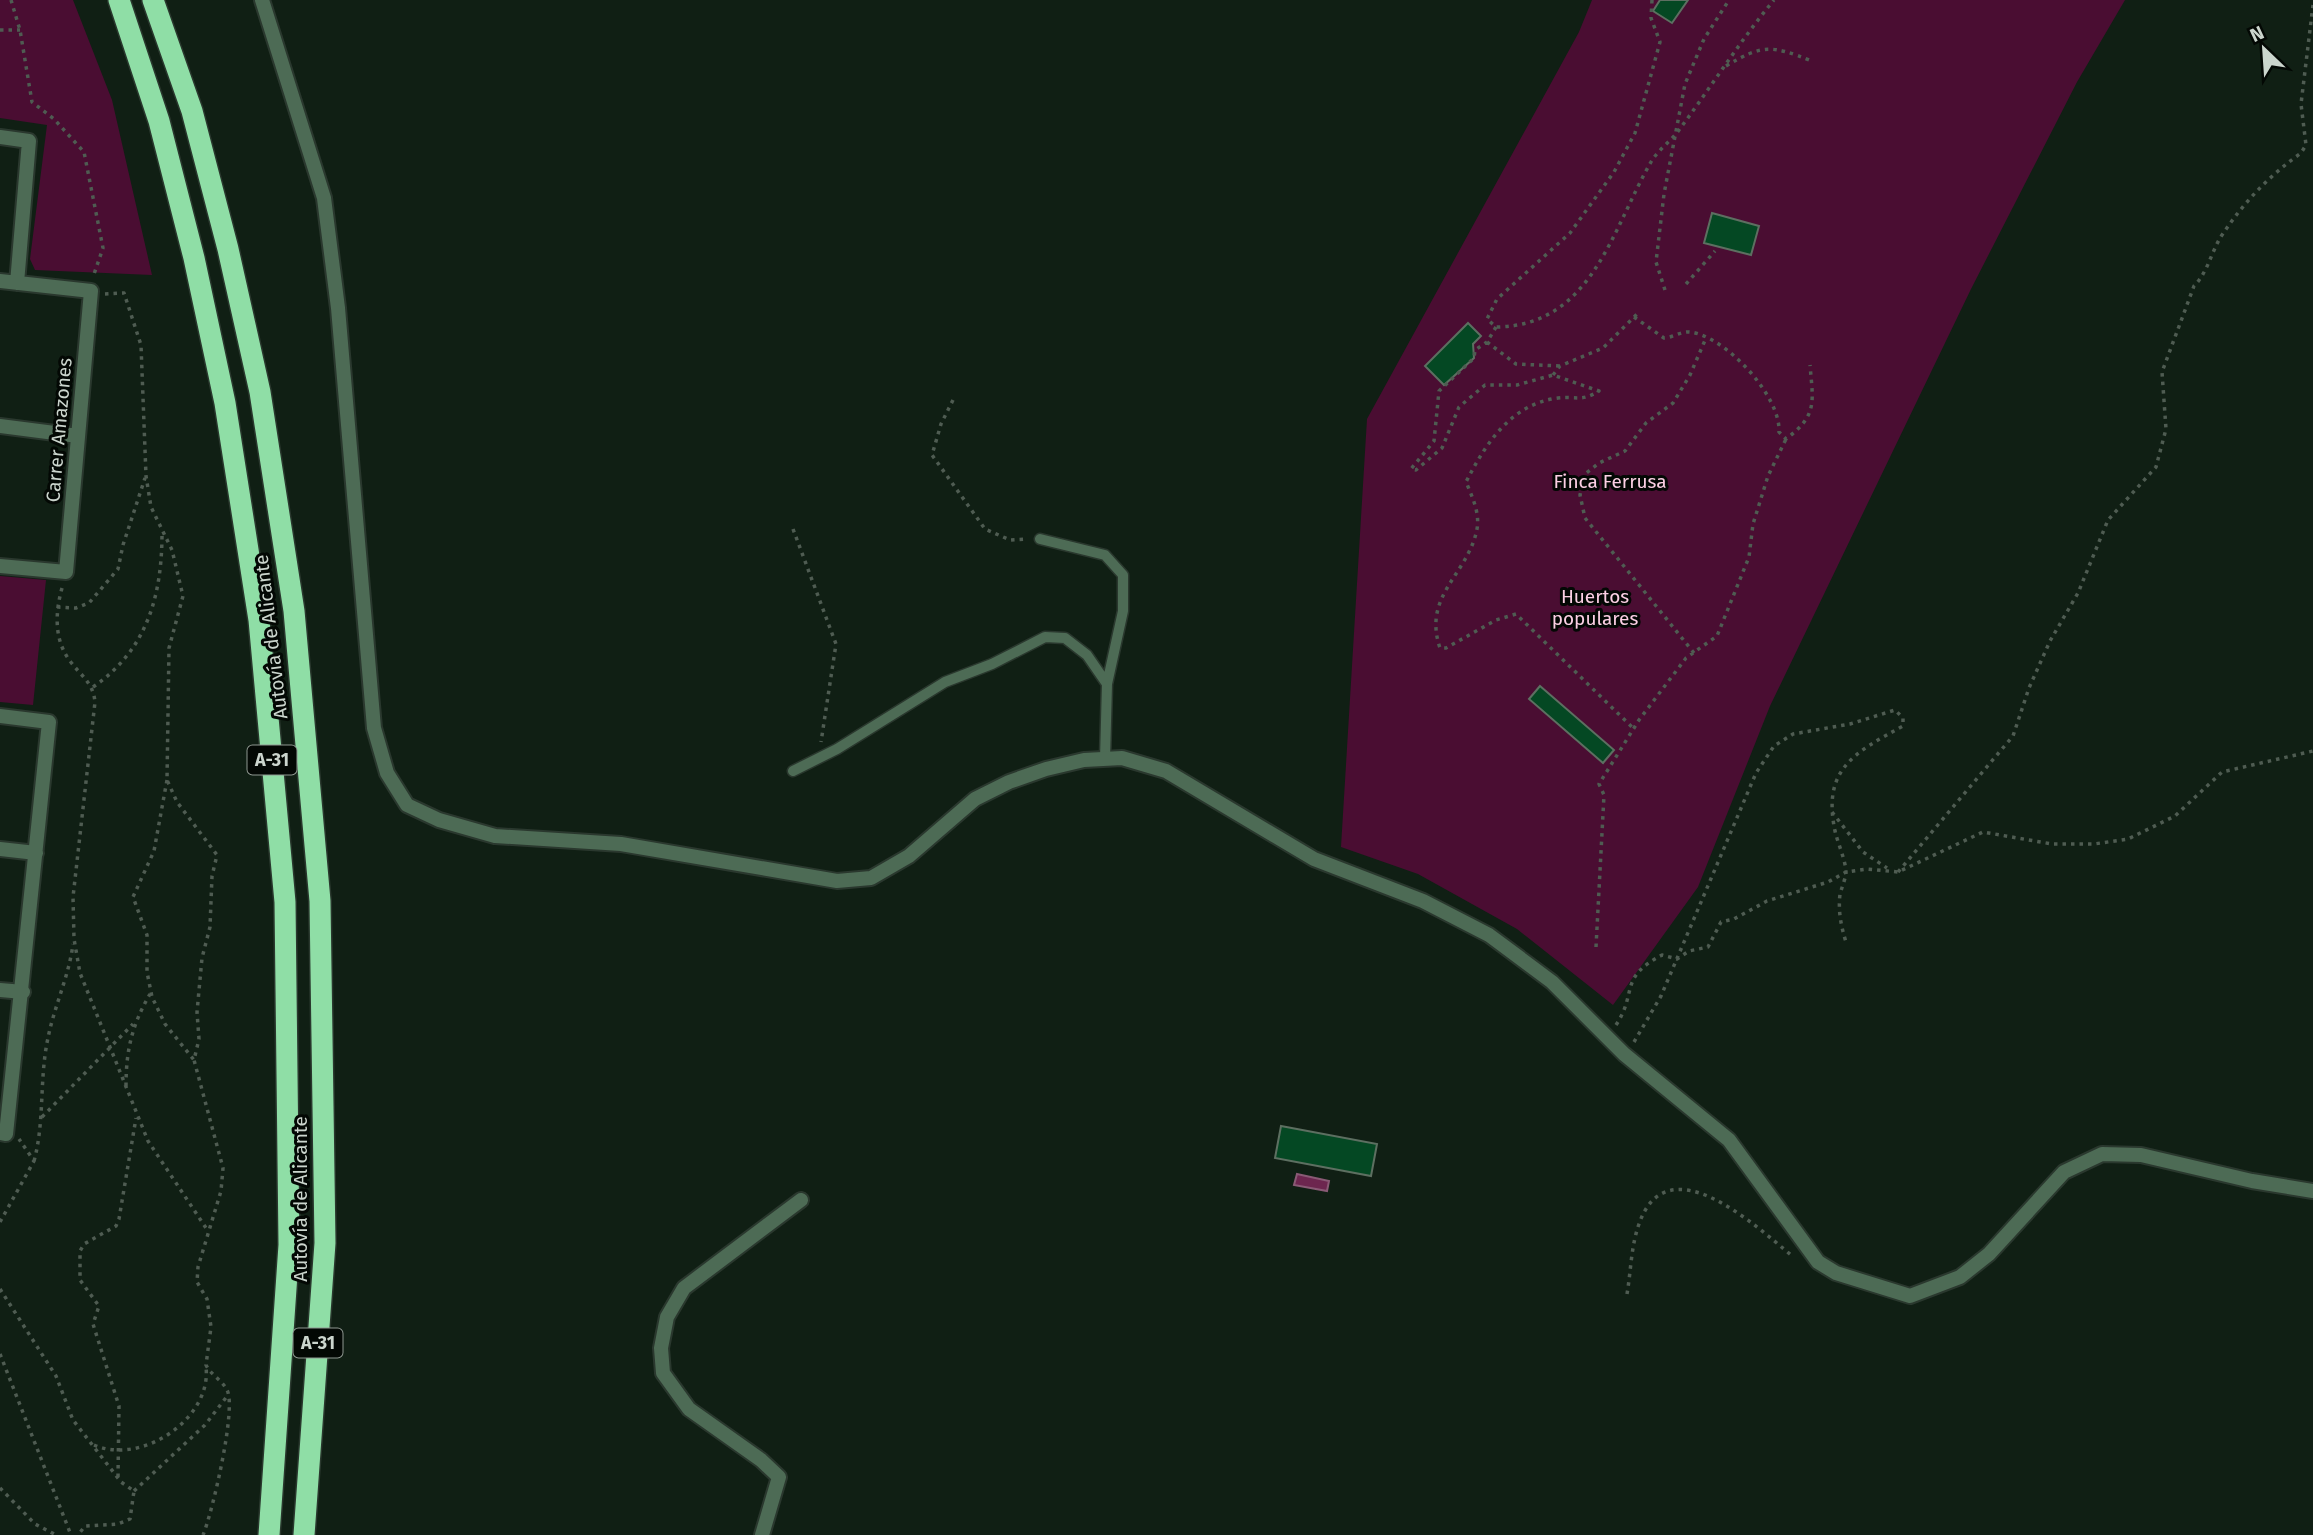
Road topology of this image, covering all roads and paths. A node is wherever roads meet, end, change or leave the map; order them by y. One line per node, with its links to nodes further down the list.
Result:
1 (10, 0): 10 (path)
2 (119, 0): 90 (highway, Autovía de Alicante / A-31)
3 (153, 0): 91 (highway, Autovía de Alicante / A-31)
4 (262, 0): 45 (street)
5 (1729, 0): 13 (path)
6 (1774, 0): 12 (path)
7 (1650, 1): 21 (path)
8 (2313, 5): 53 (path)
9 (0, 30): 10 (path)
10 (20, 30): 20 (path)
11 (1812, 61): 12 (path)
12 (1724, 67): 13 (path)
13 (1677, 133): 19 (path); 21 (path)
14 (0, 137): 17 (street)
15 (1715, 251): 18 (path)
16 (0, 281): 17 (street)
17 (17, 283): 20 (street)
18 (1686, 284)
19 (1665, 290)
20 (90, 292): 29 (street, Carrer Amazones); 31 (path)
21 (1496, 327): 23 (path)
22 (1706, 338): 25 (path); 30 (path); 38 (path)
23 (1487, 342): 25 (path); 26 (path)
24 (1811, 365): 30 (path)
25 (1560, 366): 26 (path)
26 (1553, 375): 42 (path)
27 (953, 400): 34 (path)
28 (0, 426): 29 (street)
29 (78, 436): 36 (street, Carrer Amazones)
30 (1786, 439): 38 (path)
31 (146, 476): 33 (path); 37 (path)
32 (793, 529): 44 (path)
33 (162, 531): 40 (path); 47 (path)
34 (1040, 539): 39 (lane)
35 (0, 566): 36 (street)
36 (66, 572): 37 (path)
37 (57, 607): 40 (path)
38 (1694, 653): 42 (path)
39 (1107, 684): 44 (lane); 45 (lane)
40 (93, 687): 54 (path)
41 (0, 716): 50 (street)
42 (1634, 729): 56 (path)
43 (2313, 751): 53 (path)
44 (819, 758): 46 (lane)
45 (1105, 759): 62 (street)
46 (793, 771)
47 (167, 780): 60 (path); 65 (path)
48 (1830, 810): 51 (path); 52 (path); 57 (path)
49 (0, 849): 50 (street)
50 (36, 853): 59 (street)
51 (1889, 870): 52 (path); 53 (path)
52 (1846, 872): 55 (path); 57 (path)
53 (1898, 872)
54 (74, 939): 63 (path); 67 (path)
55 (1846, 942)
56 (1596, 947)
57 (1677, 959): 62 (path); 64 (path)
58 (0, 990): 59 (street)
59 (23, 992): 69 (street)
60 (151, 992): 61 (path); 65 (path)
61 (134, 1024): 63 (path); 66 (path)
62 (1607, 1039): 64 (street)
63 (110, 1050): 66 (path); 67 (path)
64 (1624, 1054): 75 (street)
65 (194, 1060): 74 (path)
66 (126, 1088): 68 (path)
67 (42, 1117): 70 (path)
68 (136, 1117): 74 (path); 82 (path)
69 (3, 1134): 70 (path)
70 (34, 1161): 73 (path)
71 (2313, 1191): 75 (street)
72 (801, 1200): 92 (street)
73 (0, 1222)
74 (209, 1232): 79 (path)
75 (1818, 1262): 77 (path)
76 (0, 1289): 81 (path)
77 (1627, 1294)
78 (0, 1354): 87 (path)
79 (206, 1365): 80 (path); 82 (path)
80 (228, 1394): 85 (path); 89 (path)
81 (92, 1443): 82 (path); 83 (path)
82 (119, 1451): 83 (path)
83 (118, 1477): 85 (path)
84 (0, 1489): 86 (path)
85 (134, 1491): 88 (path)
86 (56, 1535)
87 (71, 1535)
88 (78, 1535)
89 (203, 1535)
90 (269, 1535)
91 (304, 1535)
92 (762, 1535)

